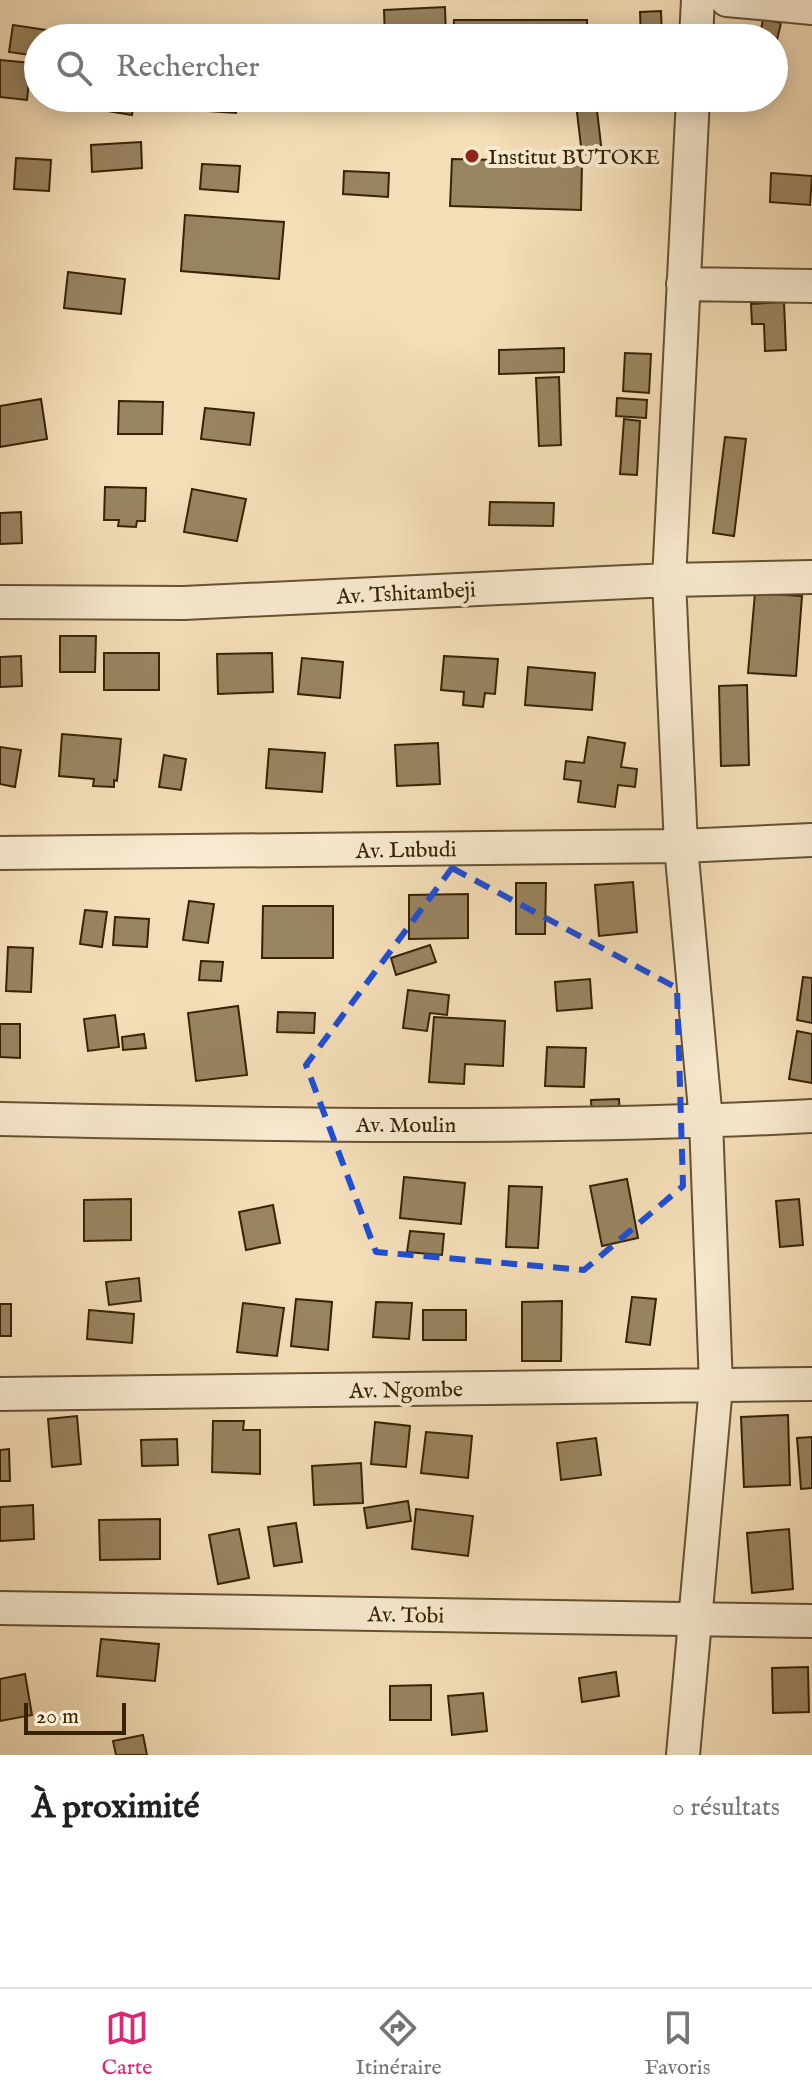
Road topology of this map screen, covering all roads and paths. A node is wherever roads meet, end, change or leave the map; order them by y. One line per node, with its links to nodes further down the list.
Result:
1 (698, 0): 4 (street)
2 (727, 0): 3 (street)
3 (812, 8)
4 (697, 24)
5 (692, 112): 6 (street)
6 (683, 284): 7 (street); 9 (street)
7 (812, 286)
8 (812, 577): 9 (street, Av. Tshitambeji)
9 (669, 580): 10 (street, Av. Tshitambeji); 12 (street)
10 (0, 602)
11 (812, 840): 12 (street, Av. Lubudi)
12 (681, 846): 13 (street, Av. Lubudi); 16 (street)
13 (0, 853)
14 (812, 1116): 16 (street, Av. Moulin)
15 (0, 1119): 16 (street, Av. Moulin)
16 (706, 1121): 18 (street)
17 (812, 1384): 18 (street, Av. Ngombe)
18 (716, 1386): 19 (street, Av. Ngombe); 21 (street)
19 (0, 1394)
20 (0, 1608): 21 (street, Av. Tobi)
21 (696, 1618): 22 (street, Av. Tobi); 23 (street)
22 (812, 1621)
23 (683, 1755)

